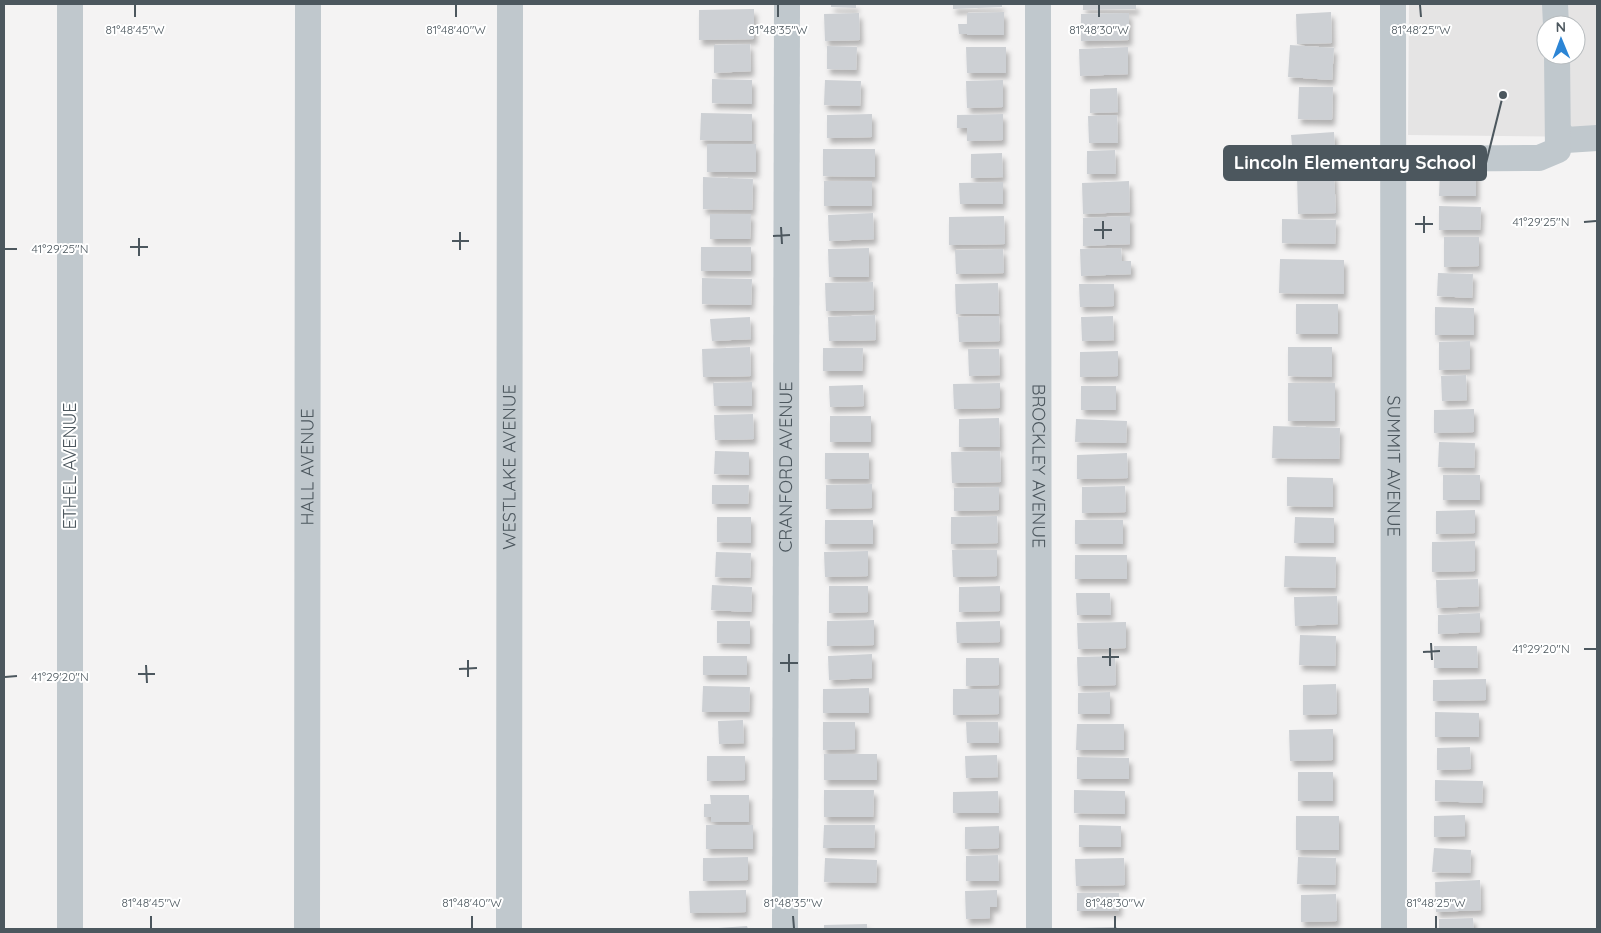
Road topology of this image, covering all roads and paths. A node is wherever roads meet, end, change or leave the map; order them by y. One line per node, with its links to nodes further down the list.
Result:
1 (70, 4): 11 (street, ETHEL AVENUE)
2 (308, 4): 12 (street, HALL AVENUE)
3 (510, 4): 13 (street, WESTLAKE AVENUE)
4 (787, 4): 14 (street, CRANFORD AVENUE)
5 (1038, 4): 15 (street, BROCKLEY AVENUE)
6 (1393, 4): 10 (street, SUMMIT AVENUE)
7 (1557, 65): 8 (street)
8 (1558, 131): 9 (street); 10 (street)
9 (1597, 138)
10 (1393, 159): 16 (street, SUMMIT AVENUE)
11 (70, 929)
12 (307, 929)
13 (509, 929)
14 (785, 929)
15 (1039, 929)
16 (1394, 929)

